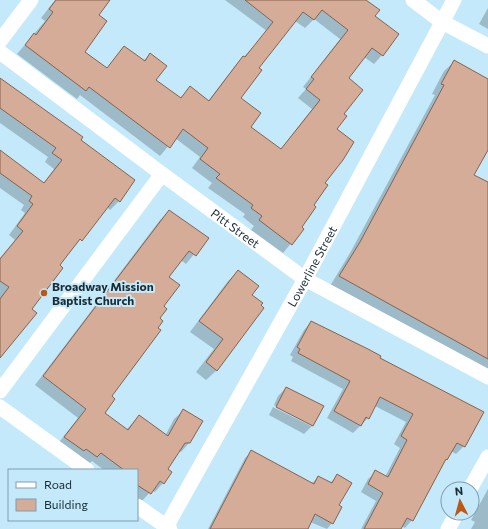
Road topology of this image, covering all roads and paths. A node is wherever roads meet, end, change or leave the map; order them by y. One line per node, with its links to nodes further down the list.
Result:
1 (31, 0): 5 (street)
2 (413, 0): 4 (street)
3 (454, 0): 4 (street, Lowerline Street)
4 (442, 22): 6 (street); 9 (street, Lowerline Street)
5 (0, 41)
6 (488, 46)
7 (0, 52): 8 (street, Pitt Street)
8 (162, 174): 9 (street, Pitt Street); 11 (street)
9 (305, 278): 10 (street, Pitt Street); 17 (street, Lowerline Street)
10 (488, 377)
11 (0, 391)
12 (0, 407): 14 (street)
13 (488, 457): 15 (street)
14 (86, 469)
15 (474, 481)
16 (138, 507): 17 (street)
17 (167, 528)

